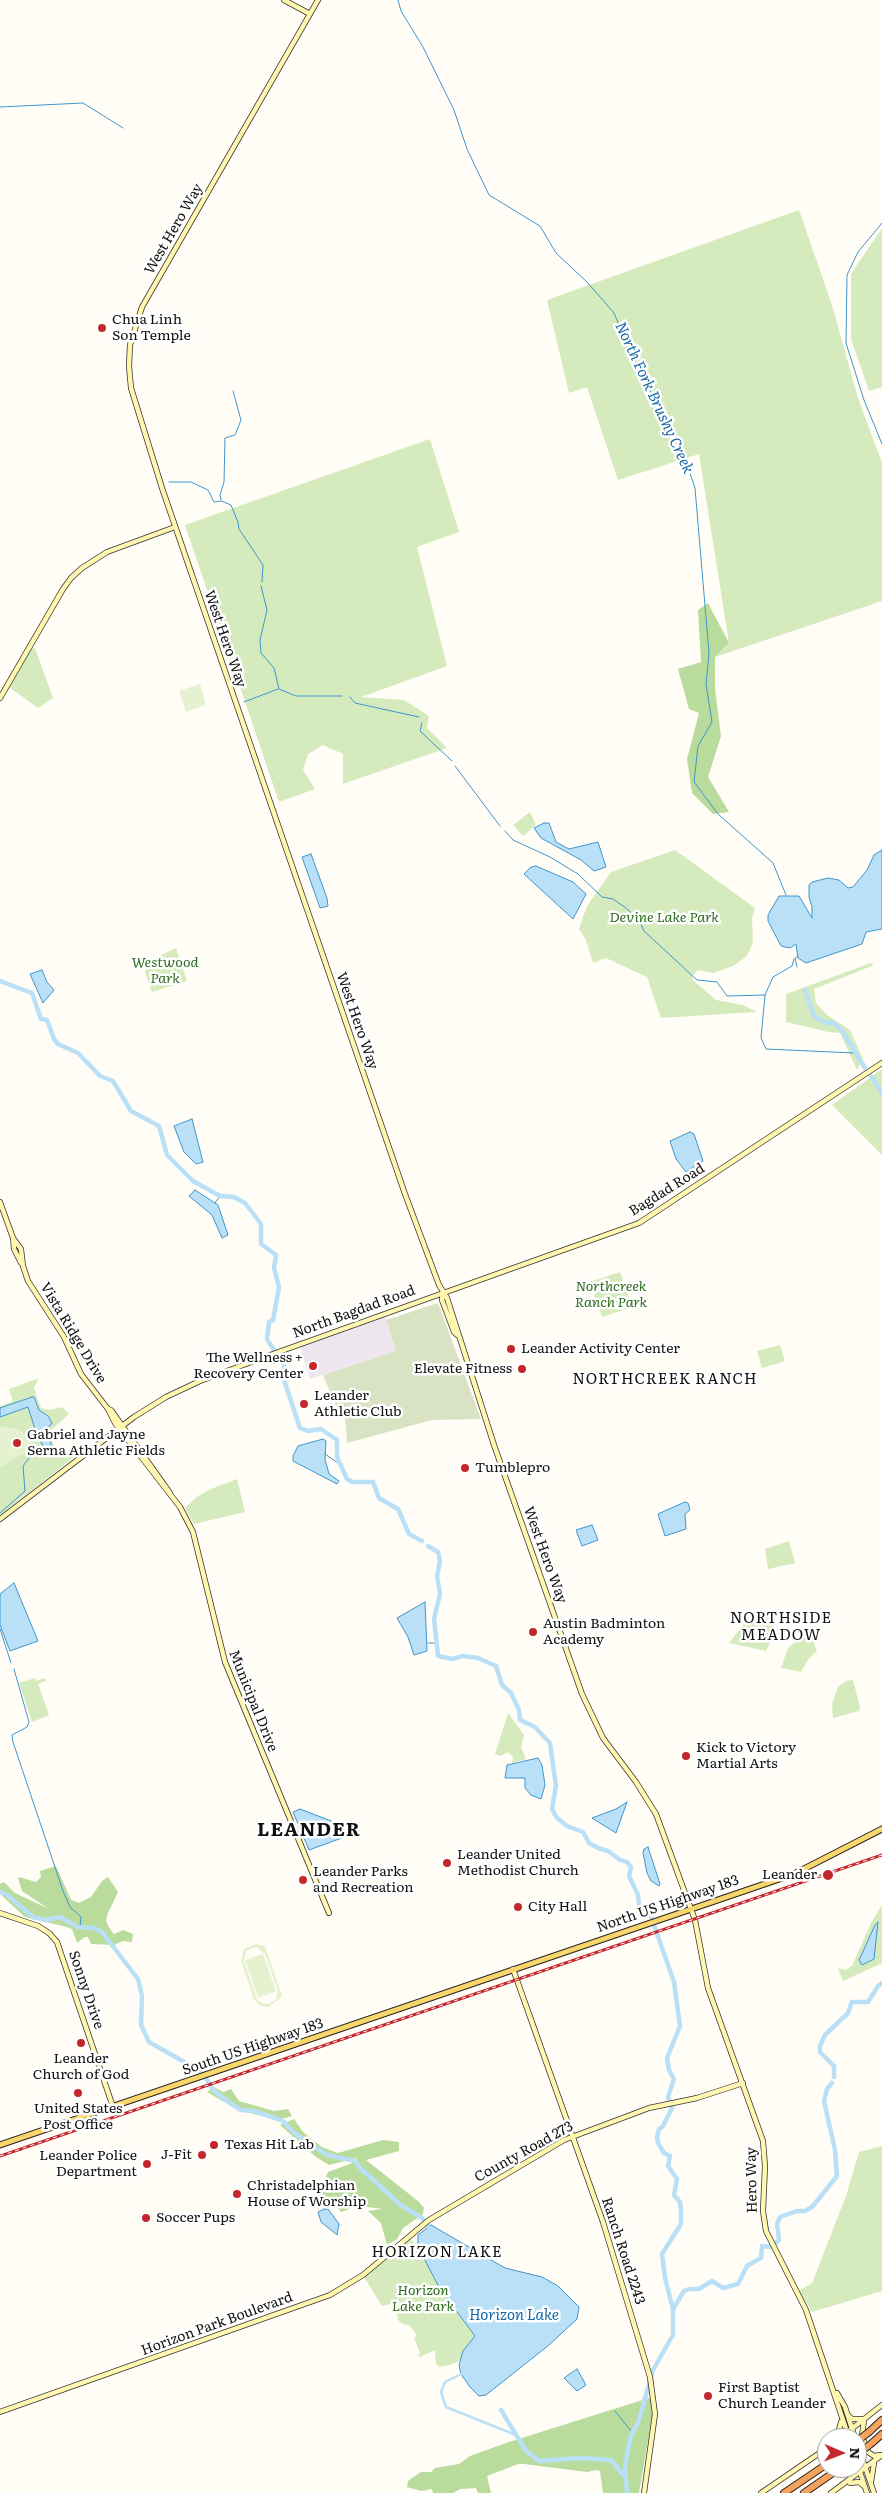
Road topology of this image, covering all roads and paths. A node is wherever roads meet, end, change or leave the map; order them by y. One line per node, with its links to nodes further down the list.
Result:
1 (284, 0): 3 (street)
2 (318, 0): 3 (street, West Hero Way)
3 (310, 14): 4 (street, West Hero Way)
4 (175, 527): 5 (street); 8 (street, West Hero Way)
5 (0, 698)
6 (882, 1063): 8 (street, Bagdad Road)
7 (0, 1202): 9 (street, Vista Ridge Drive)
8 (443, 1292): 9 (street, North Bagdad Road); 12 (street, West Hero Way)
9 (121, 1427): 10 (street, North Bagdad Road); 14 (street, Municipal Drive)
10 (0, 1520)
11 (882, 1829): 12 (main road, North US Highway 183)
12 (691, 1908): 15 (main road, North US Highway 183); 16 (street, Hero Way)
13 (0, 1913): 17 (street, Sonny Drive)
14 (329, 1913)
15 (512, 1970): 17 (main road, South US Highway 183); 18 (street, Ranch Road 2243)
16 (743, 2083): 18 (street, County Road 273); 21 (street, Hero Way)
17 (114, 2107): 19 (main road, South US Highway 183)
18 (573, 2135): 20 (street, County Road 273); 49 (street, Ranch Road 2243)
19 (0, 2145)
20 (423, 2224): 24 (street, Horizon Park Boulevard)
21 (834, 2389): 23 (street, Hero Way); 25 (street, Hero Way)
22 (882, 2405): 27 (street)
23 (838, 2408): 29 (street); 30 (street, Hero Way)
24 (0, 2412)
25 (847, 2413): 27 (street); 31 (street, Hero Way)
26 (882, 2415): 33 (highway)
27 (865, 2419): 32 (street); 38 (street)
28 (882, 2420): 33 (highway)
29 (842, 2428)
30 (845, 2428)
31 (852, 2428)
32 (853, 2428)
33 (870, 2430): 34 (highway, bridge)
34 (867, 2432)
35 (882, 2434): 36 (highway, bridge)
36 (867, 2446)
37 (817, 2455): 50 (street)
38 (882, 2455): 39 (street)
39 (874, 2462): 40 (street); 47 (street)
40 (867, 2468)
41 (817, 2471): 51 (highway)
42 (867, 2473): 47 (street, Hero Way)
43 (826, 2478): 52 (highway)
44 (854, 2478): 46 (street)
45 (862, 2478): 48 (street)
46 (847, 2483): 48 (street); 53 (street)
47 (870, 2484): 54 (street, Hero Way)
48 (866, 2490)
49 (644, 2493)
50 (761, 2493)
51 (784, 2493)
52 (804, 2493)
53 (832, 2493)
54 (874, 2493)

